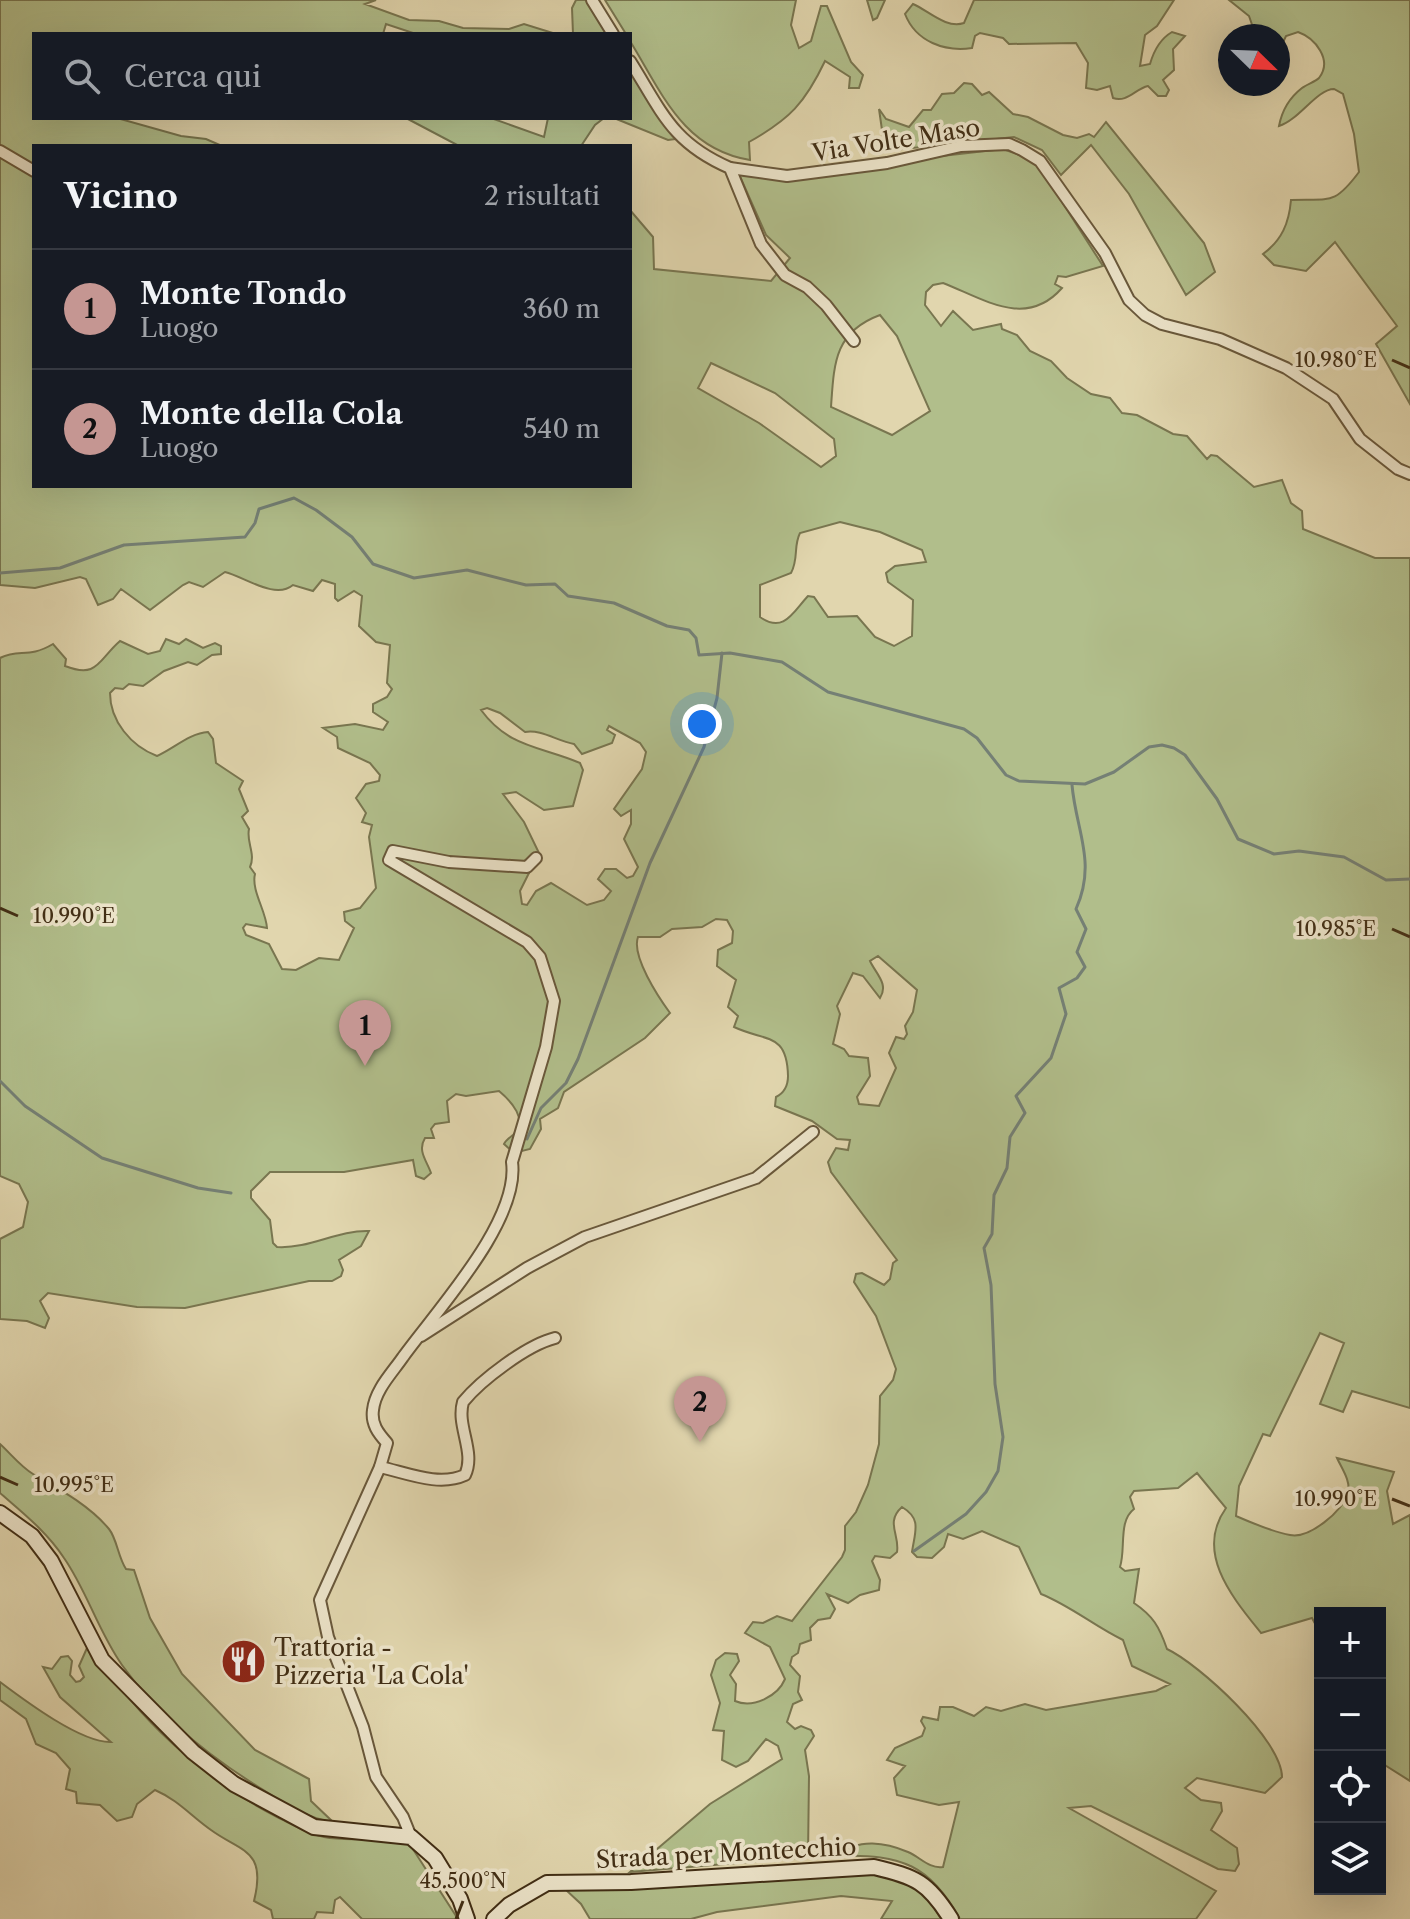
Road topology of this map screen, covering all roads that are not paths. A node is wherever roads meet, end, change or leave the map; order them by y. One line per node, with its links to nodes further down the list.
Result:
1 (592, 0): 2 (street)
2 (612, 32)
3 (632, 64): 5 (street, Via Volte Maso)
4 (0, 151): 6 (street)
5 (730, 168): 7 (street); 8 (street, Via Volte Maso)
6 (32, 170)
7 (854, 341)
8 (1410, 474)
9 (536, 858): 11 (street)
10 (813, 1132): 11 (street)
11 (419, 1336): 13 (street)
12 (555, 1338): 13 (street)
13 (380, 1467): 15 (street)
14 (0, 1513): 15 (street)
15 (411, 1837): 16 (street)
16 (467, 1919)
17 (494, 1919): 18 (street, Strada per Montecchio)
18 (951, 1919)

